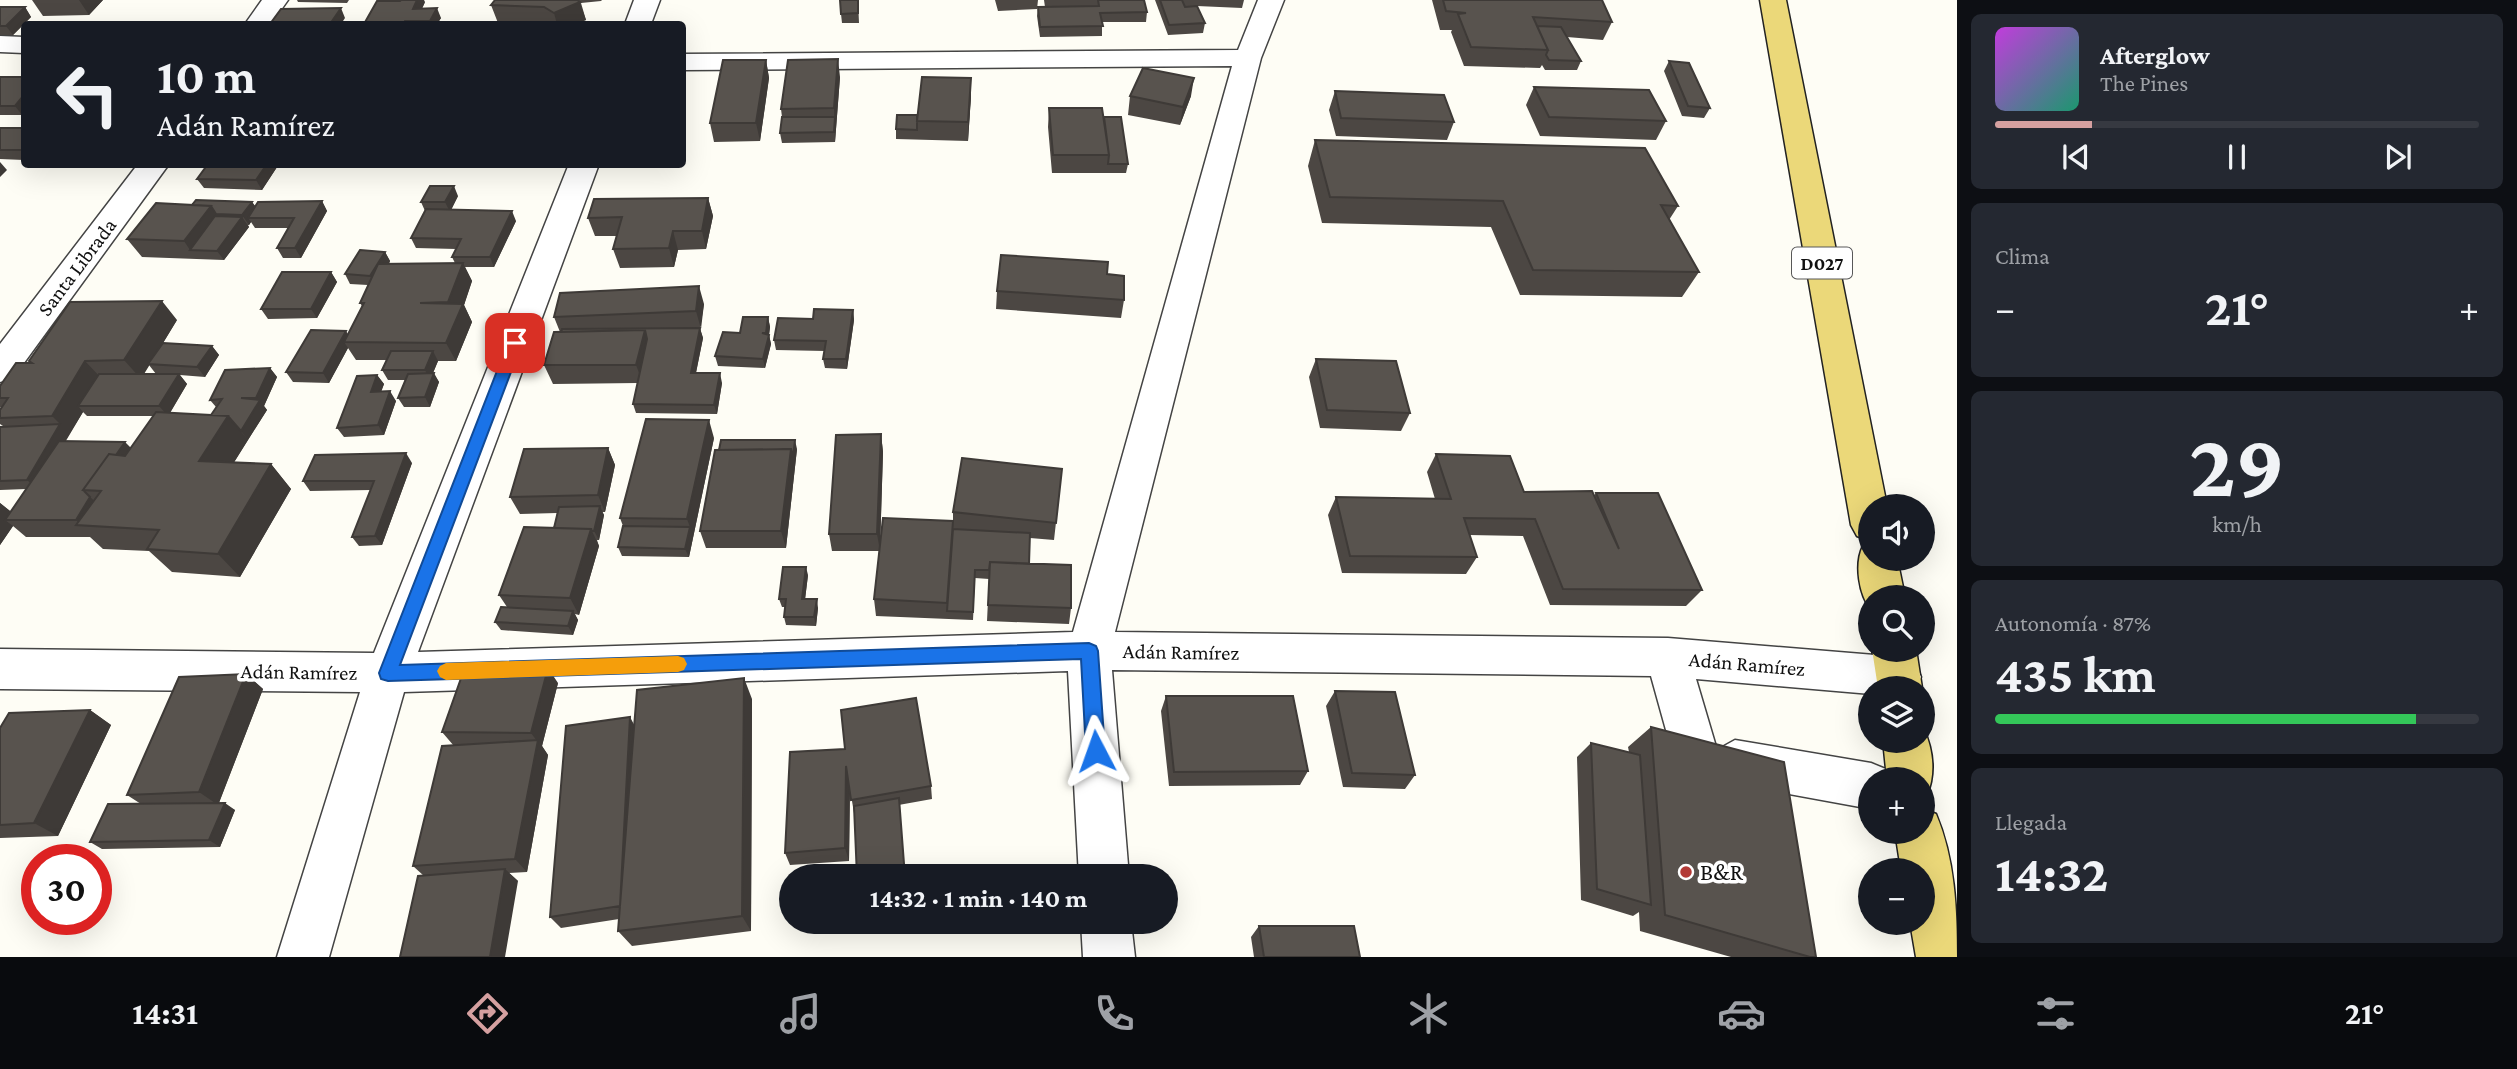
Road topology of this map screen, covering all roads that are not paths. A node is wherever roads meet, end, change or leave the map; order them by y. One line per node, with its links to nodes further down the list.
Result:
1 (275, 0): 5 (street)
2 (647, 0): 6 (street)
3 (1271, 0): 9 (street)
4 (1773, 0): 14 (main road, D027)
5 (260, 21)
6 (639, 21)
7 (0, 44): 8 (street)
8 (21, 45)
9 (1248, 58): 10 (street); 15 (street)
10 (686, 62)
11 (151, 168): 13 (street, Santa Librada)
12 (582, 168): 19 (street)
13 (0, 369)
14 (1865, 494)
15 (1089, 651): 16 (street, Adán Ramírez); 19 (street, Adán Ramírez); 22 (street)
16 (1668, 657): 18 (street, Adán Ramírez); 20 (street)
17 (0, 669): 19 (street, Adán Ramírez)
18 (1898, 671)
19 (388, 673): 24 (street)
20 (1858, 784)
21 (1921, 844): 26 (main road)
22 (1103, 864)
23 (1108, 934): 25 (street)
24 (303, 957)
25 (1109, 957)
26 (1942, 957)

